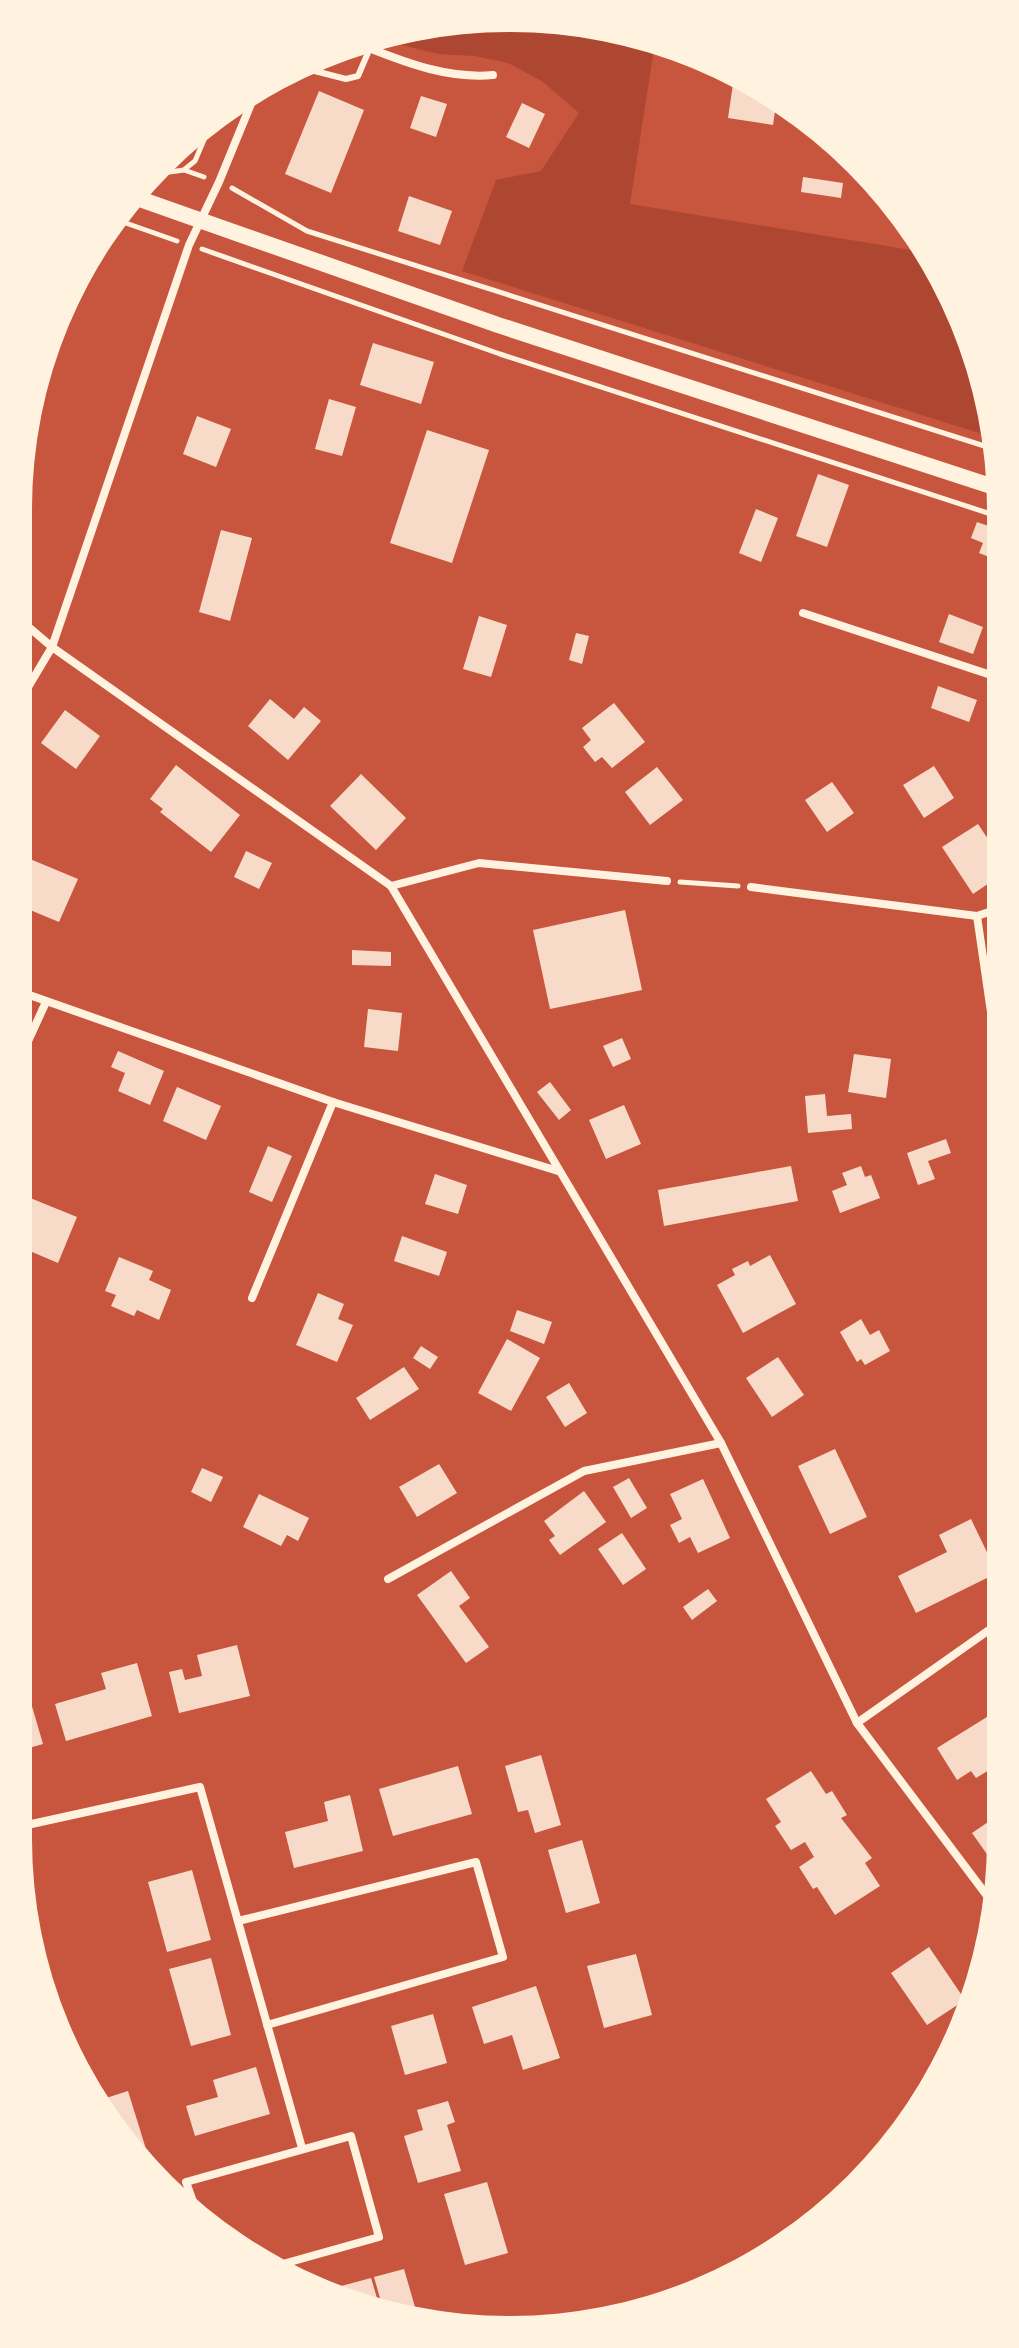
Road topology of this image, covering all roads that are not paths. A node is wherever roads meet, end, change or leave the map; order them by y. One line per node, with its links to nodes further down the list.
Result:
1 (378, 50): 4 (street)
2 (368, 54): 3 (lane)
3 (318, 72)
4 (493, 75)
5 (249, 109): 7 (street)
6 (145, 201): 7 (main road)
7 (202, 220): 8 (main road); 11 (street)
8 (986, 484)
9 (803, 613): 12 (street)
10 (32, 630): 11 (street)
11 (52, 647): 13 (street); 15 (street)
12 (987, 674)
13 (32, 681)
14 (667, 881): 15 (street)
15 (391, 886): 24 (street)
16 (751, 887): 18 (street)
17 (987, 913): 18 (street)
18 (977, 916): 19 (street)
19 (987, 985)
20 (32, 996): 21 (street)
21 (46, 1002): 22 (street); 23 (street)
22 (32, 1032)
23 (333, 1102): 24 (street); 25 (street)
24 (559, 1171): 26 (street)
25 (252, 1298)
26 (721, 1443): 27 (street); 29 (street)
27 (388, 1579)
28 (987, 1631): 29 (street)
29 (857, 1723): 31 (street)
30 (32, 1824): 32 (street)
31 (984, 1892)
32 (238, 1921): 33 (street); 33 (street)
33 (267, 2025): 34 (street)
34 (302, 2148): 35 (street); 36 (street)
35 (190, 2193)
36 (289, 2262)

